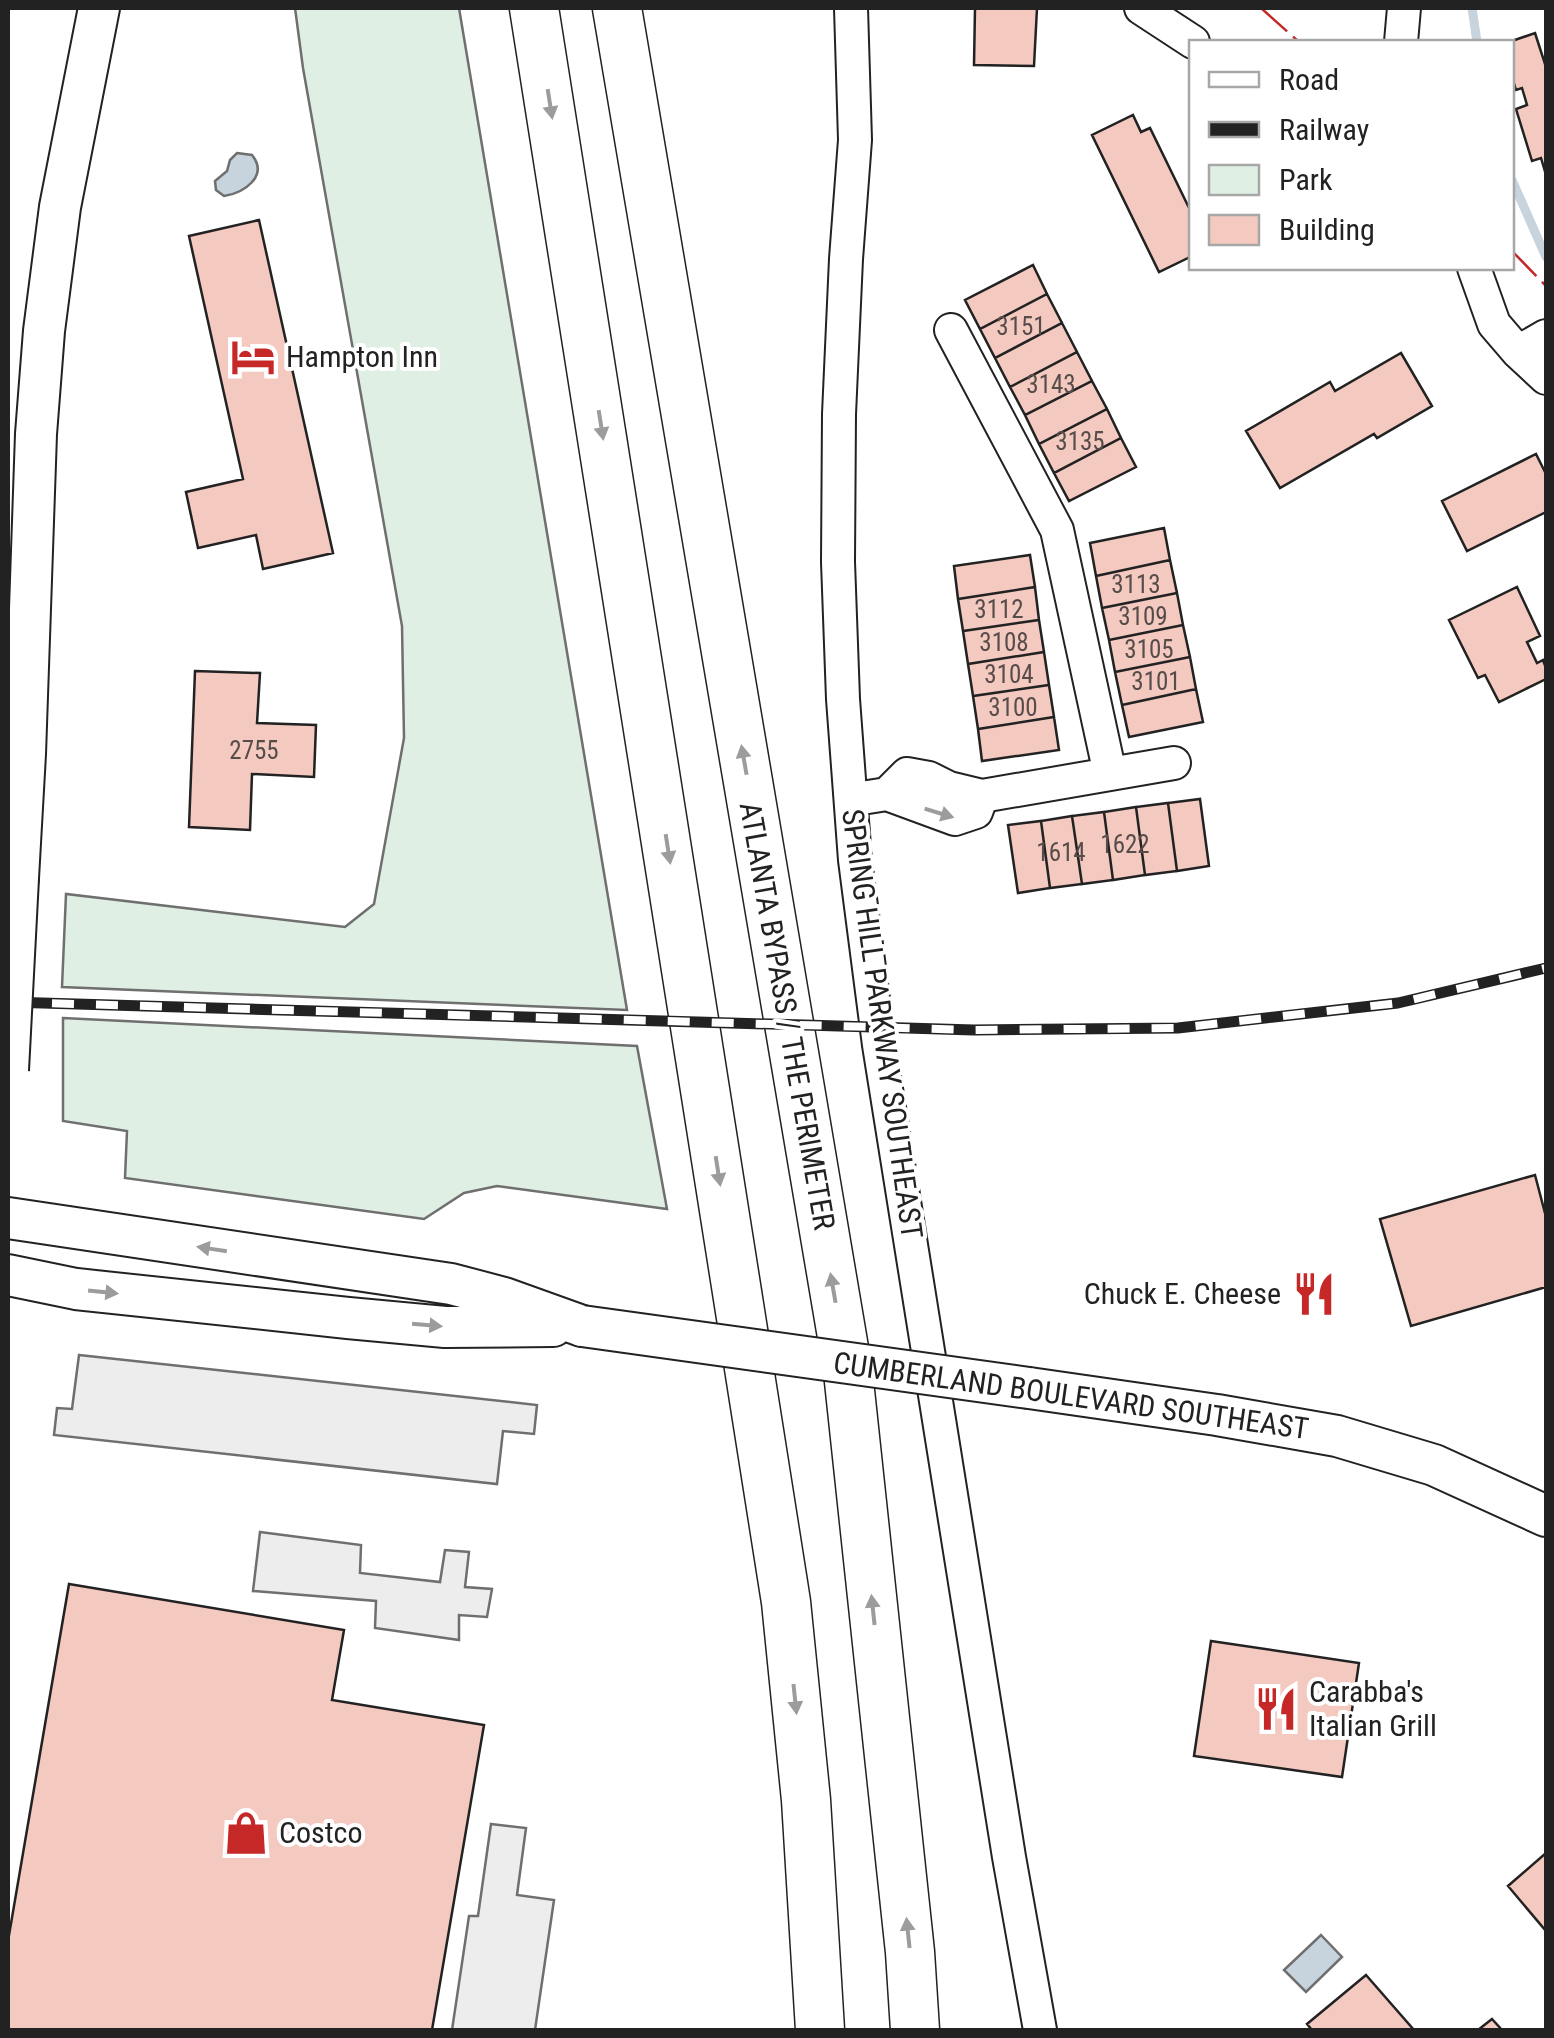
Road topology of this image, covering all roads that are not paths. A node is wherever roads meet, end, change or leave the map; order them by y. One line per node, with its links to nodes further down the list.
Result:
1 (99, 8): 13 (main road)
2 (534, 8): 22 (highway, one-way to 22)
3 (617, 8): 23 (highway, ATLANTA BYPASS / THE PERIMETER, one-way to 3)
4 (851, 8): 16 (street, SPRING HILL PARKWAY SOUTHEAST)
5 (1142, 8): 7 (street)
6 (1404, 8): 8 (street)
7 (1189, 40)
8 (1401, 40)
9 (1475, 270): 11 (street)
10 (951, 330): 15 (street)
11 (1532, 344): 12 (street)
12 (1546, 378)
13 (16, 754): 17 (main road, bridge)
14 (1174, 763): 15 (street)
15 (1110, 774): 16 (street)
16 (852, 800): 24 (street, SPRING HILL PARKWAY SOUTHEAST)
17 (8, 1070)
18 (8, 1218): 20 (main road, CUMBERLAND BOULEVARD SOUTHEAST, one-way to 18)
19 (8, 1275): 20 (main road, CUMBERLAND BOULEVARD SOUTHEAST, one-way to 20)
20 (582, 1326): 21 (main road, CUMBERLAND BOULEVARD SOUTHEAST, bridge)
21 (1546, 1516)
22 (820, 2030)
23 (915, 2030)
24 (1040, 2030)

